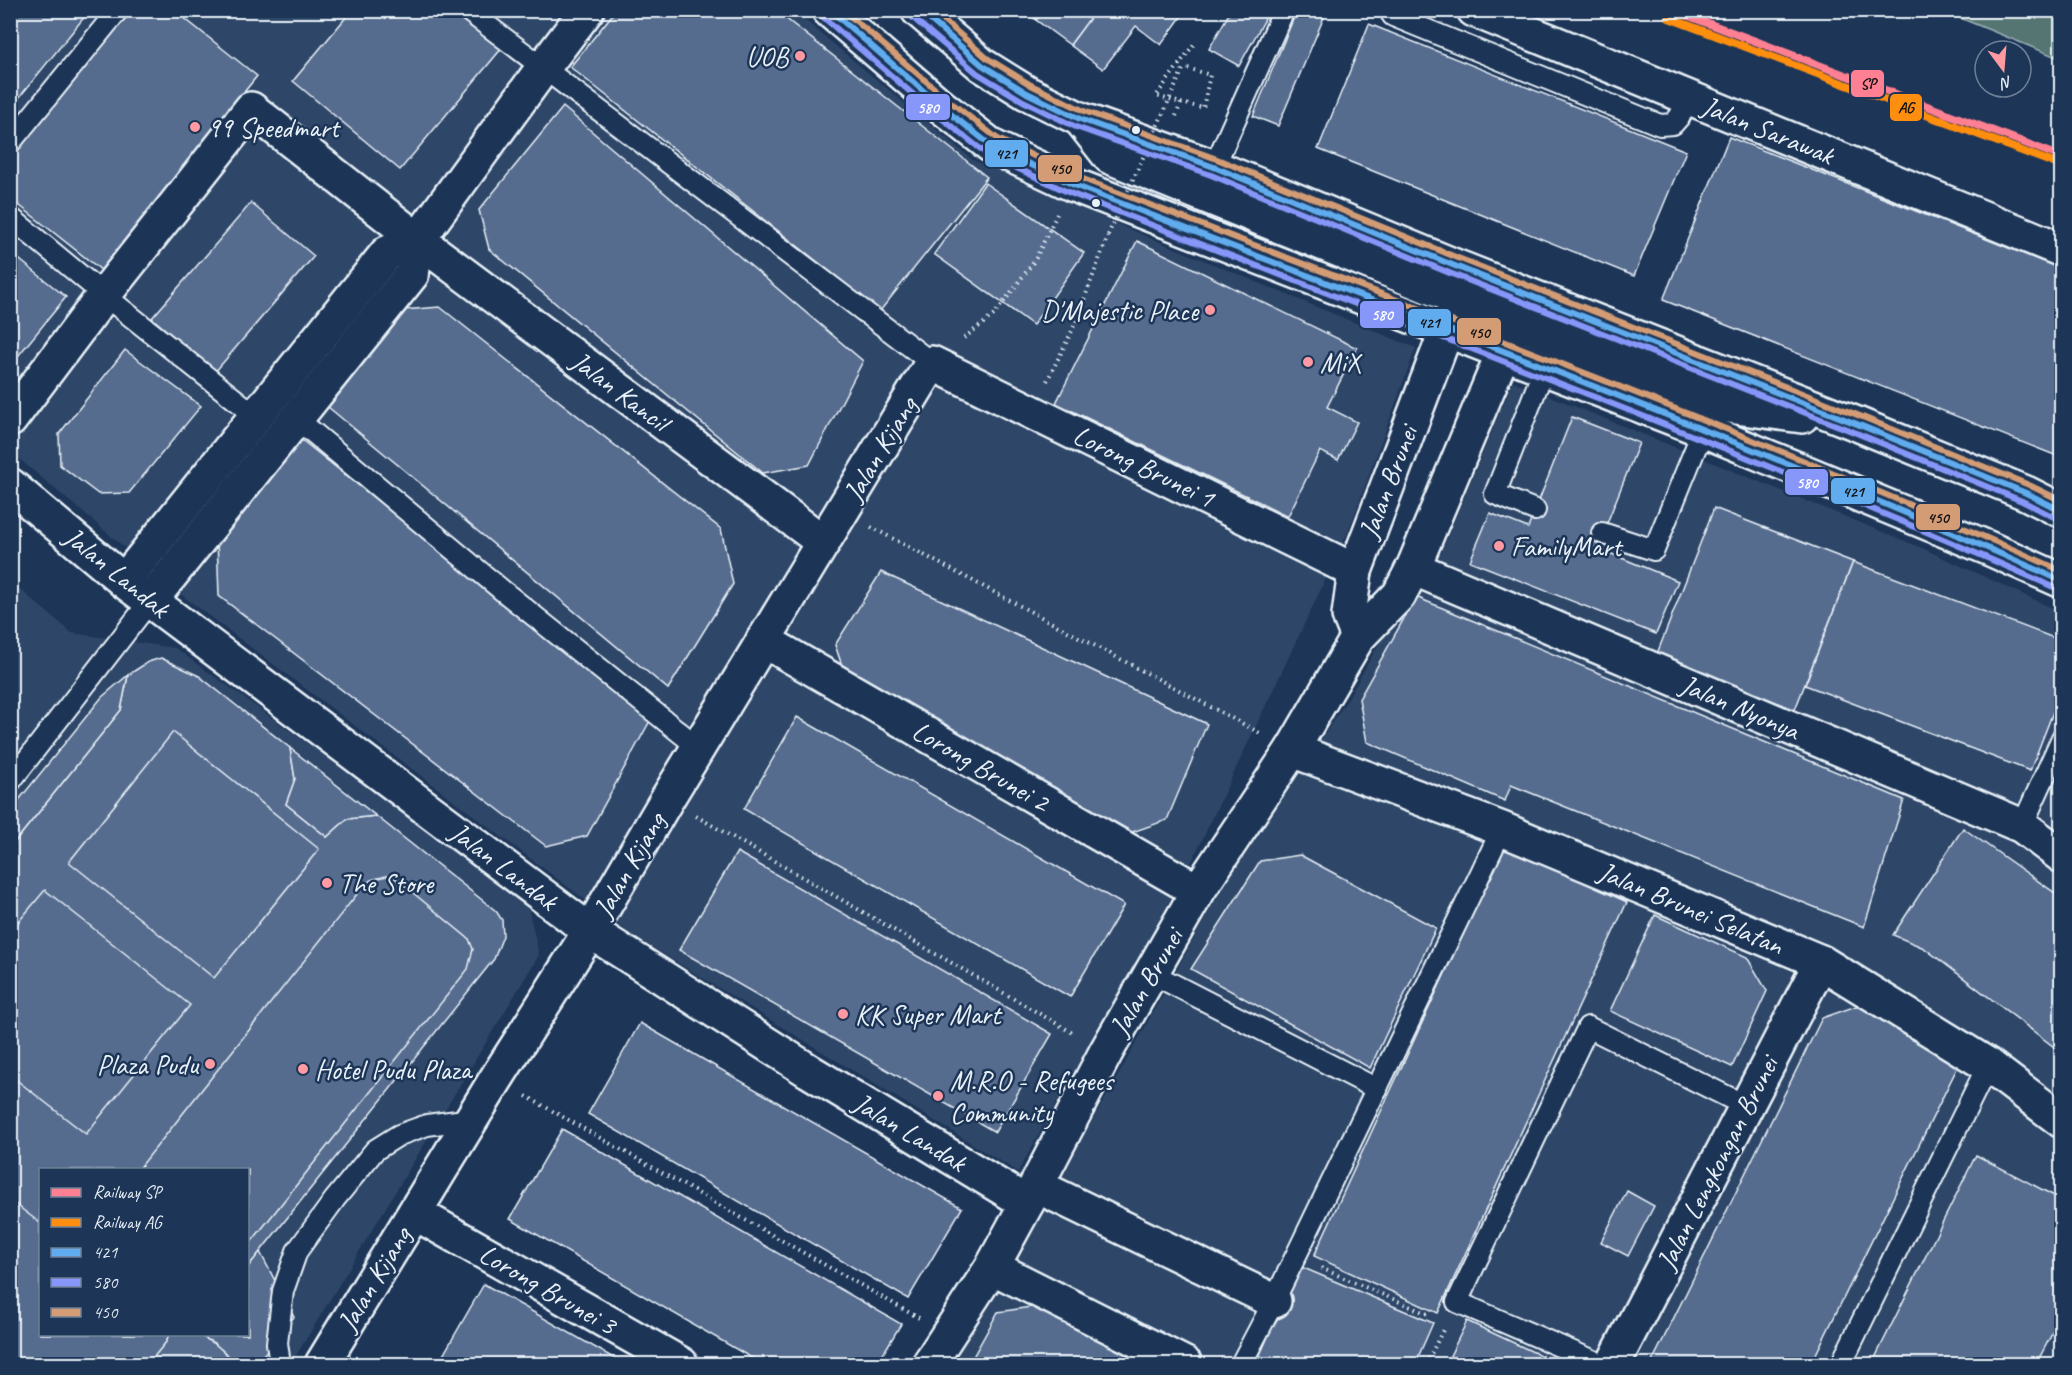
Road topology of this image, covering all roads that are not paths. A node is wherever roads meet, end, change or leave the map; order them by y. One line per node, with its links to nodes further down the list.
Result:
1 (118, 10): 12 (lane)
2 (467, 10): 9 (lane)
3 (587, 10): 9 (street)
4 (829, 10): 20 (street)
5 (918, 10): 11 (street)
6 (1284, 10): 13 (lane)
7 (1389, 10): 10 (lane)
8 (1474, 10): 10 (street, Jalan Sarawak)
9 (543, 68): 15 (street); 22 (lane)
10 (1688, 97): 16 (street, Jalan Sarawak)
11 (1080, 119): 13 (street); 18 (street)
12 (10, 142)
13 (1214, 167): 27 (street)
14 (10, 217): 17 (lane)
15 (418, 240): 17 (street, Jalan Kancil); 24 (street); 25 (street); 33 (street, Jalan Kancil)
16 (2061, 250)
17 (104, 295): 24 (lane); 26 (street)
18 (1459, 299): 19 (street); 20 (street, Jalan Brunei)
19 (1516, 322): 21 (street, Jalan Brunei); 27 (street)
20 (1445, 329): 21 (street); 35 (street, Jalan Brunei)
21 (1502, 352): 23 (street); 34 (street, Jalan Brunei)
22 (932, 363): 33 (street, Jalan Kijang); 35 (street, Lorong Brunei 1)
23 (1544, 369): 28 (street); 30 (lane)
24 (256, 416): 36 (street)
25 (297, 419): 38 (street); 42 (lane)
26 (10, 420)
27 (1857, 424): 31 (street)
28 (1703, 430): 32 (lane); 37 (street)
29 (10, 485): 36 (street, Jalan Landak)
30 (1535, 510)
31 (2061, 511)
32 (1602, 533)
33 (823, 542): 40 (street, Jalan Kijang)
34 (1413, 568): 39 (street, Jalan Brunei); 45 (street, Jalan Nyonya)
35 (1355, 571): 39 (street, Jalan Brunei)
36 (124, 581): 38 (street, Jalan Landak)
37 (2061, 581)
38 (150, 601): 44 (lane); 49 (street, Jalan Landak)
39 (1358, 637): 43 (street, Jalan Brunei)
40 (764, 640): 42 (street, Jalan Kijang); 48 (street, Lorong Brunei 2)
41 (2061, 738): 45 (lane)
42 (698, 747): 49 (street, Jalan Kijang)
43 (1292, 750): 46 (street, Jalan Brunei Selatan); 48 (street, Jalan Brunei)
44 (10, 782)
45 (2022, 826): 47 (street, Jalan Nyonya)
46 (1502, 829): 50 (street, Jalan Brunei Selatan); 53 (lane)
47 (2061, 856)
48 (1198, 891): 51 (street, Jalan Brunei)
49 (590, 931): 55 (street, Jalan Kijang); 57 (street, Jalan Landak)
50 (1821, 962): 52 (street, Jalan Brunei Selatan); 54 (street, Jalan Lengkongan Brunei)
51 (1151, 973): 53 (lane); 57 (street, Jalan Brunei)
52 (1988, 1065): 56 (street, Jalan Brunei Selatan); 69 (lane)
53 (1377, 1089): 60 (lane)
54 (1746, 1106): 67 (lane); 68 (street, Jalan Lengkongan Brunei)
55 (472, 1119): 58 (street, Jalan Kijang); 61 (lane)
56 (2061, 1120)
57 (1032, 1195): 59 (street, Jalan Brunei); 60 (street, Jalan Landak)
58 (415, 1213): 62 (street, Jalan Kijang); 63 (street, Lorong Brunei 3)
59 (992, 1267): 64 (street, Jalan Brunei); 65 (street)
60 (1274, 1301): 66 (lane)
61 (280, 1365)
62 (322, 1365)
63 (681, 1365)
64 (929, 1365)
65 (1185, 1365)
66 (1241, 1365)
67 (1601, 1365)
68 (1613, 1365)
69 (1841, 1365)

